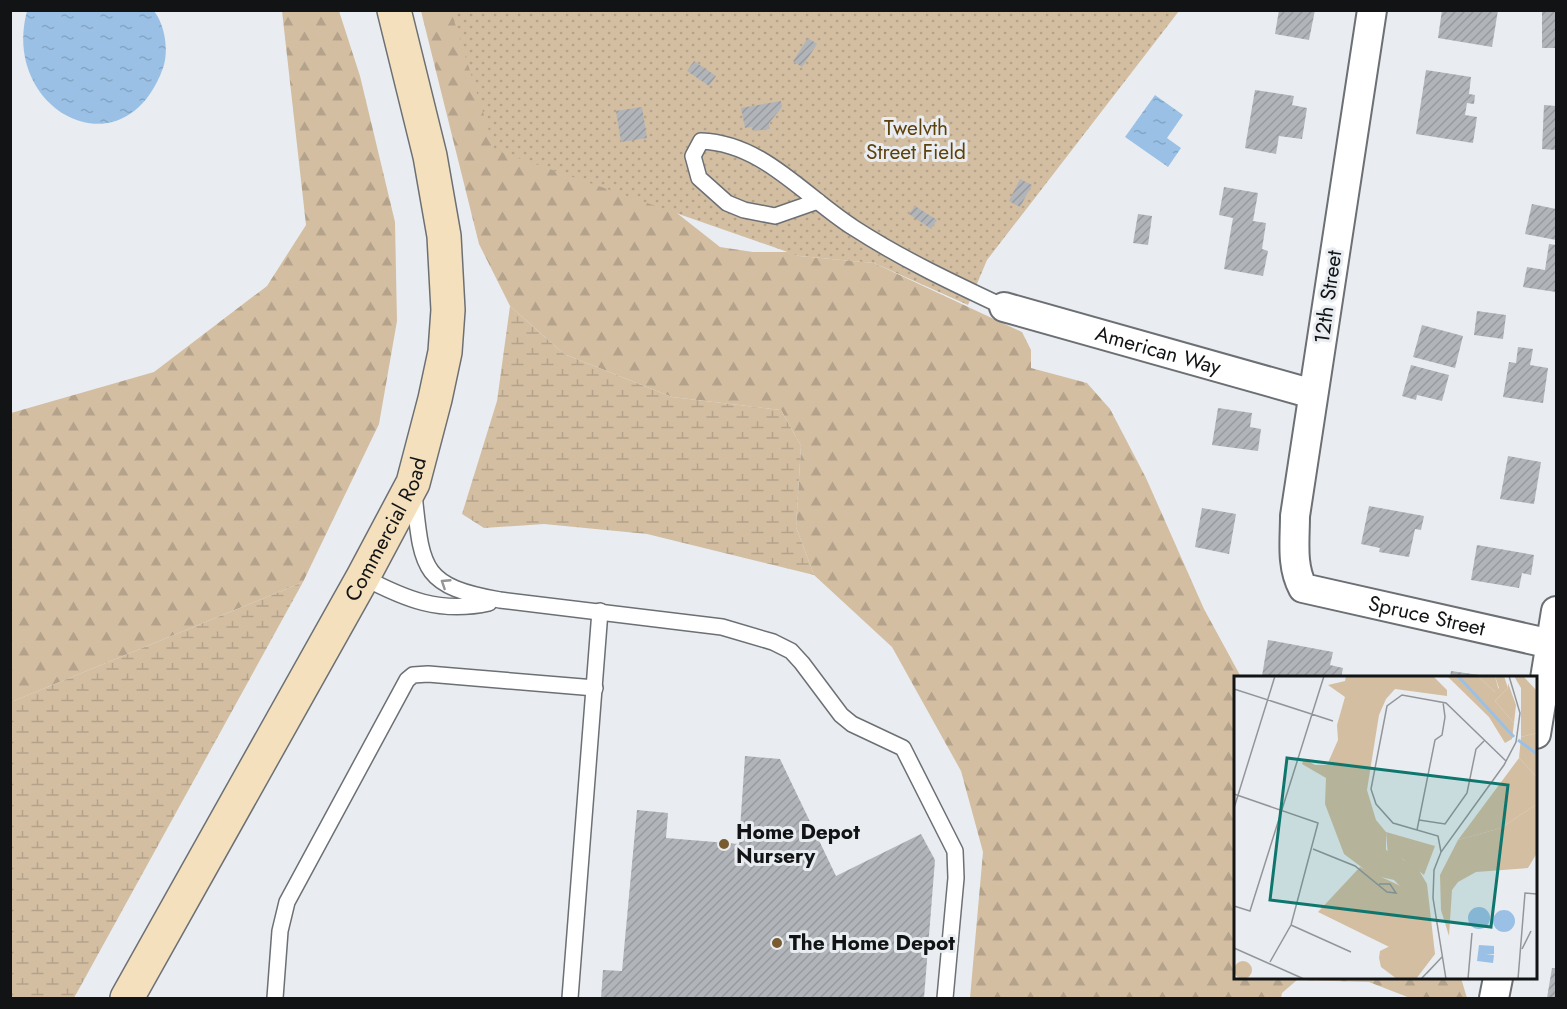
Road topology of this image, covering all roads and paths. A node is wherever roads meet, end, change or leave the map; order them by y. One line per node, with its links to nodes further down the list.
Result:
1 (394, 10): 6 (street, Commercial Road)
2 (1372, 10): 5 (street, 12th Street)
3 (818, 201): 3 (lane); 4 (lane)
4 (1004, 307): 5 (street, American Way)
5 (1314, 394): 8 (street, 12th Street)
6 (413, 483): 7 (street, Commercial Road); 9 (lane, one-way to 6)
7 (363, 577): 9 (lane); 16 (street, Commercial Road)
8 (1301, 584): 12 (street, Spruce Street)
9 (501, 600): 10 (lane)
10 (600, 611): 13 (lane); 19 (lane)
11 (1557, 611): 12 (street)
12 (1553, 644): 14 (street)
13 (595, 688): 17 (lane); 18 (lane)
14 (1537, 729)
15 (1498, 979): 20 (street)
16 (127, 999)
17 (275, 999)
18 (570, 999)
19 (945, 999)
20 (1494, 999)

